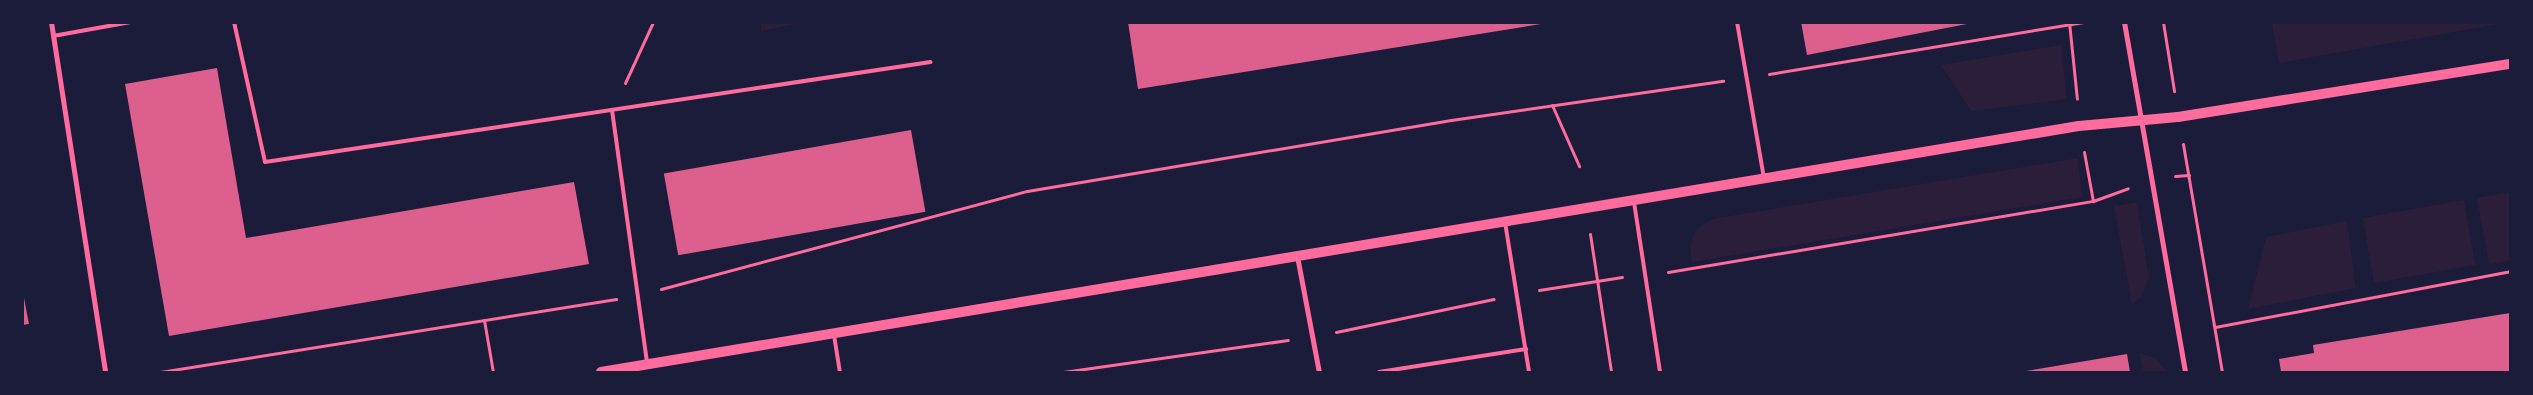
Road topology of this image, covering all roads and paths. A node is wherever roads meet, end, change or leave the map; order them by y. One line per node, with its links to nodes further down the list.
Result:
1 (51, 22): 9 (street)
2 (131, 22): 9 (lane)
3 (234, 22): 14 (lane)
4 (653, 22): 14 (path)
5 (1737, 22): 12 (lane)
6 (2084, 22): 12 (path)
7 (2124, 22): 16 (street)
8 (2163, 22): 15 (path)
9 (53, 36): 30 (street)
10 (931, 62): 14 (lane)
11 (2510, 64): 15 (main road)
12 (1745, 78): 13 (path); 18 (lane)
13 (1552, 104): 17 (path); 24 (path)
14 (612, 110): 24 (lane)
15 (2178, 117): 16 (main road); 26 (path)
16 (2142, 122): 18 (main road); 40 (street)
17 (1579, 166)
18 (1764, 178): 19 (main road)
19 (1634, 199): 20 (main road); 39 (lane)
20 (1505, 221): 22 (main road); 28 (lane)
21 (1589, 228): 38 (path)
22 (1297, 256): 27 (main road); 35 (street)
23 (2510, 271): 26 (path)
24 (638, 295): 25 (path); 29 (lane)
25 (484, 320): 31 (path); 32 (path)
26 (2214, 327): 41 (path)
27 (834, 334): 29 (main road); 34 (lane)
28 (1526, 349): 36 (lane); 37 (lane)
29 (647, 365): 33 (main road)
30 (105, 372)
31 (160, 372)
32 (493, 372)
33 (601, 372)
34 (840, 372)
35 (1319, 372)
36 (1379, 372)
37 (1529, 372)
38 (1612, 372)
39 (1660, 372)
40 (2185, 372)
41 (2222, 372)

